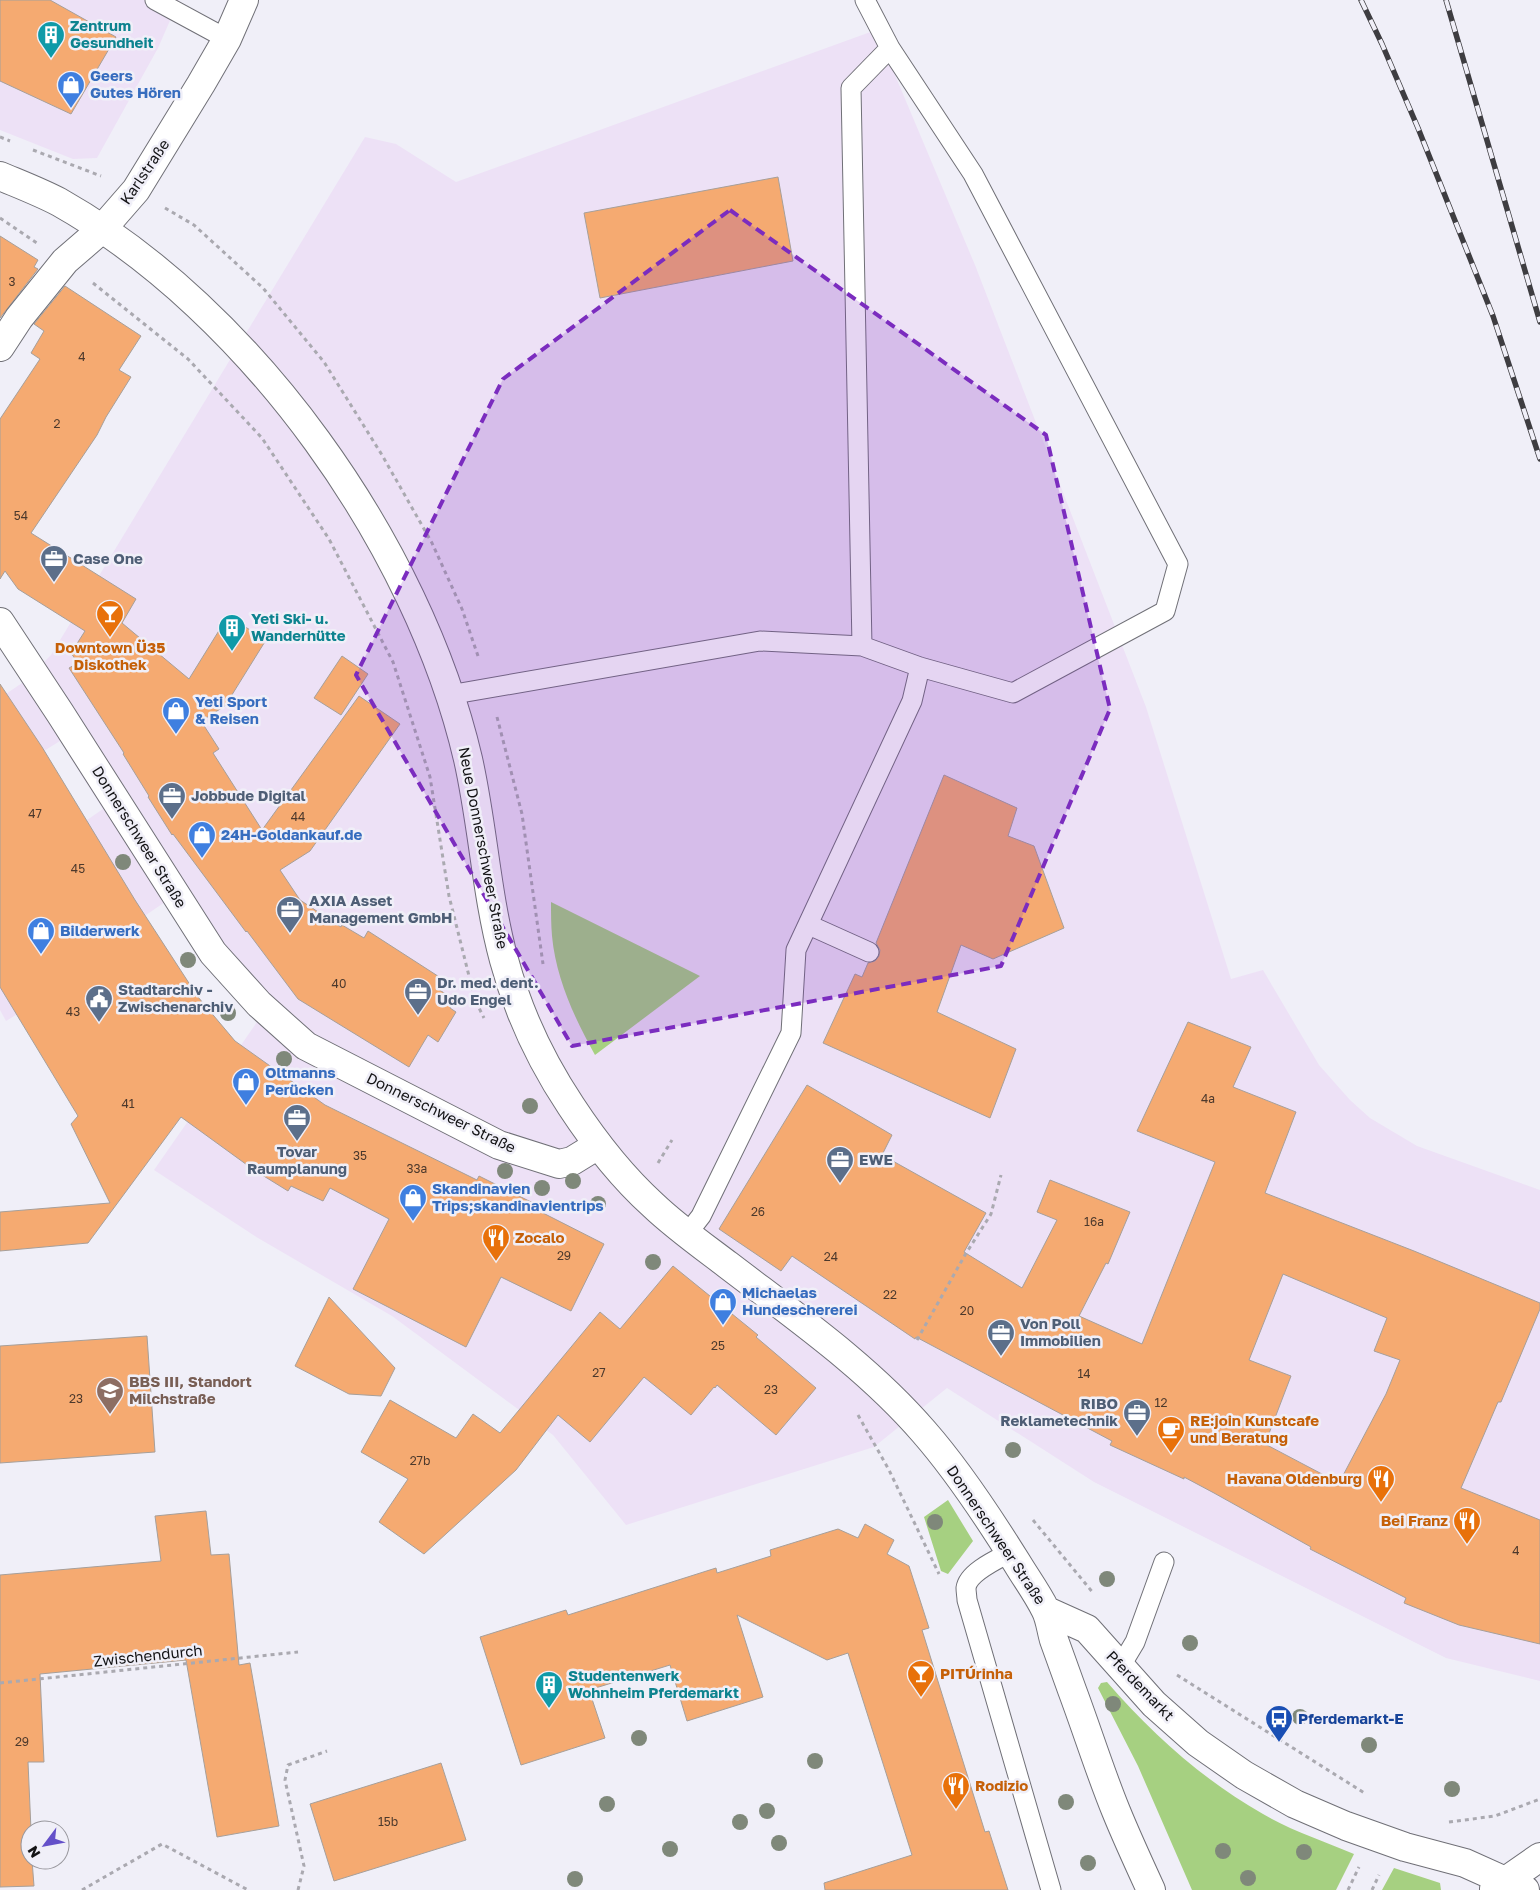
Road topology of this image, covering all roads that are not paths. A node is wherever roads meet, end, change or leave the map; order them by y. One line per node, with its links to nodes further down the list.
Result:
1 (155, 0): 4 (lane)
2 (244, 0): 4 (main road, Karlstraße)
3 (865, 0): 5 (lane)
4 (227, 38): 7 (main road, Karlstraße)
5 (890, 48): 10 (lane); 11 (lane)
6 (0, 176): 7 (main road, Neue Donnerschweer Straße)
7 (102, 229): 8 (main road, Karlstraße); 12 (main road, Neue Donnerschweer Straße)
8 (0, 347)
9 (0, 622): 15 (main road, Donnerschweer Straße)
10 (862, 646): 11 (lane); 12 (lane)
11 (920, 667): 13 (lane)
12 (449, 695): 15 (main road, Neue Donnerschweer Straße)
13 (809, 925): 14 (lane); 16 (lane)
14 (869, 952)
15 (598, 1145): 16 (main road, Donnerschweer Straße)
16 (688, 1234): 17 (main road, Donnerschweer Straße)
17 (1010, 1552): 19 (main road, Donnerschweer Straße); 23 (lane)
18 (1164, 1562): 20 (lane)
19 (1047, 1611): 20 (main road, Pferdemarkt); 24 (main road)
20 (1120, 1667): 22 (main road, Pferdemarkt)
21 (1540, 1857): 22 (main road)
22 (1507, 1887)
23 (1051, 1890)
24 (1151, 1890)

